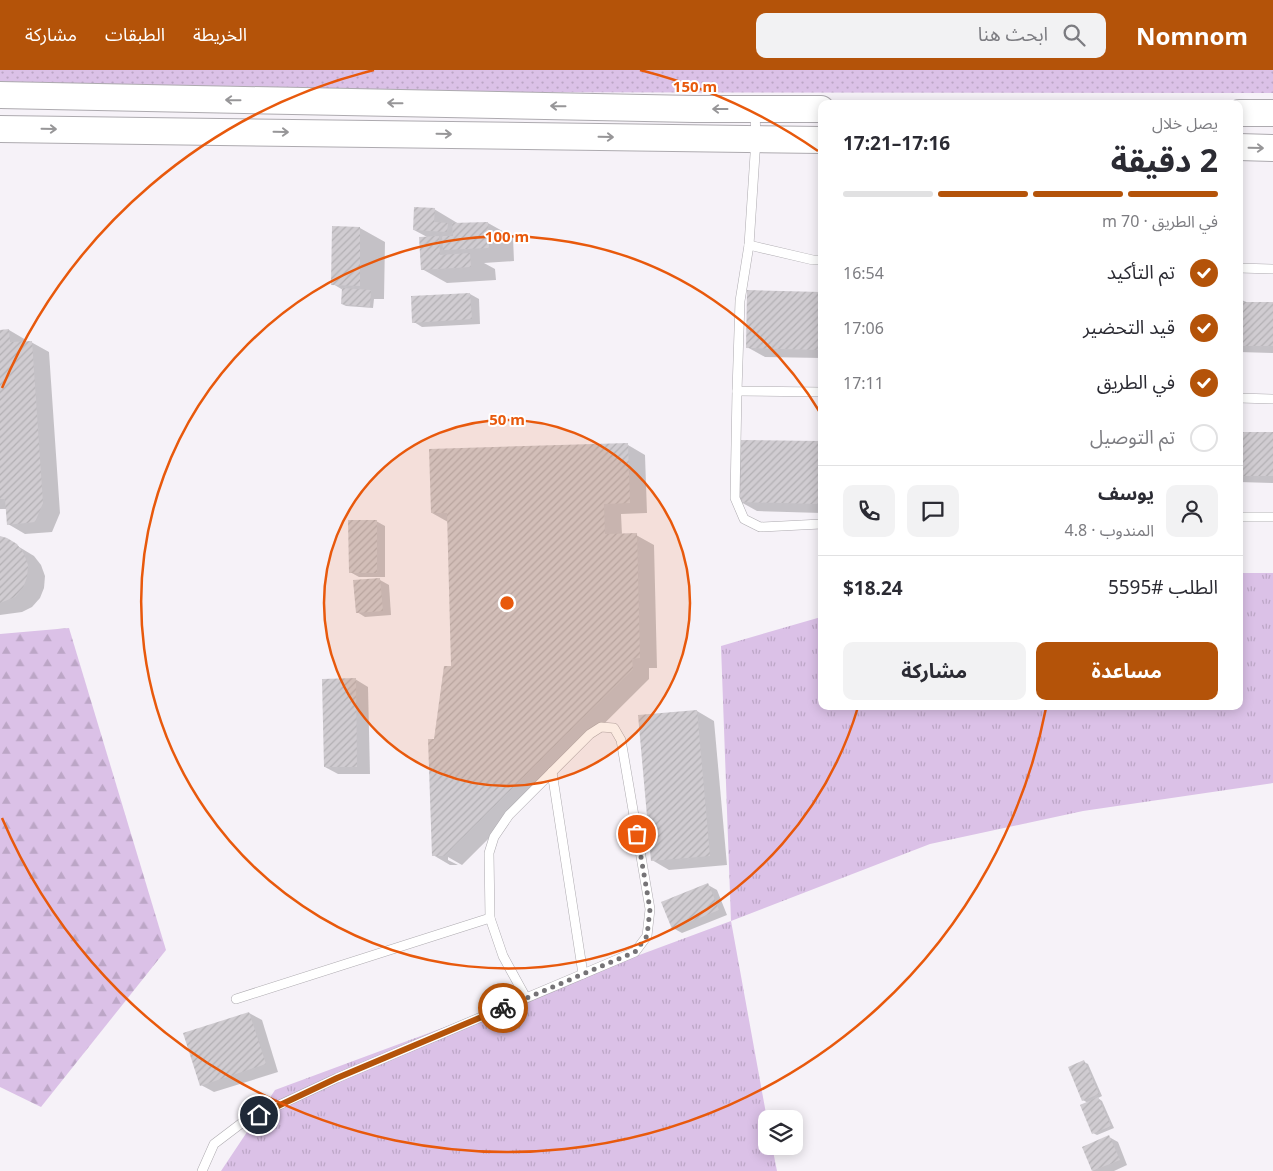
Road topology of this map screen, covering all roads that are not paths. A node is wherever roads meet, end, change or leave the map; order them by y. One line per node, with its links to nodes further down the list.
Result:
1 (0, 95): 2 (main road, one-way to 1)
2 (754, 109): 3 (main road); 7 (lane)
3 (818, 109)
4 (1243, 113): 5 (main road)
5 (1273, 113)
6 (0, 129): 7 (main road, one-way to 7)
7 (756, 139): 8 (main road); 11 (lane)
8 (818, 140)
9 (1243, 147): 10 (main road, one-way to 10)
10 (1273, 148)
11 (749, 245): 12 (lane); 15 (lane)
12 (818, 260)
13 (1243, 268): 14 (lane)
14 (1273, 268)
15 (737, 391): 16 (lane); 21 (lane)
16 (818, 392)
17 (1243, 398): 18 (lane)
18 (1273, 399)
19 (1273, 517): 20 (lane)
20 (1243, 518)
21 (818, 524)
22 (552, 772): 23 (lane); 24 (lane); 24 (lane)
23 (490, 918): 25 (lane); 26 (lane)
24 (583, 974): 25 (lane)
25 (526, 998): 27 (lane)
26 (236, 999)
27 (202, 1171)

